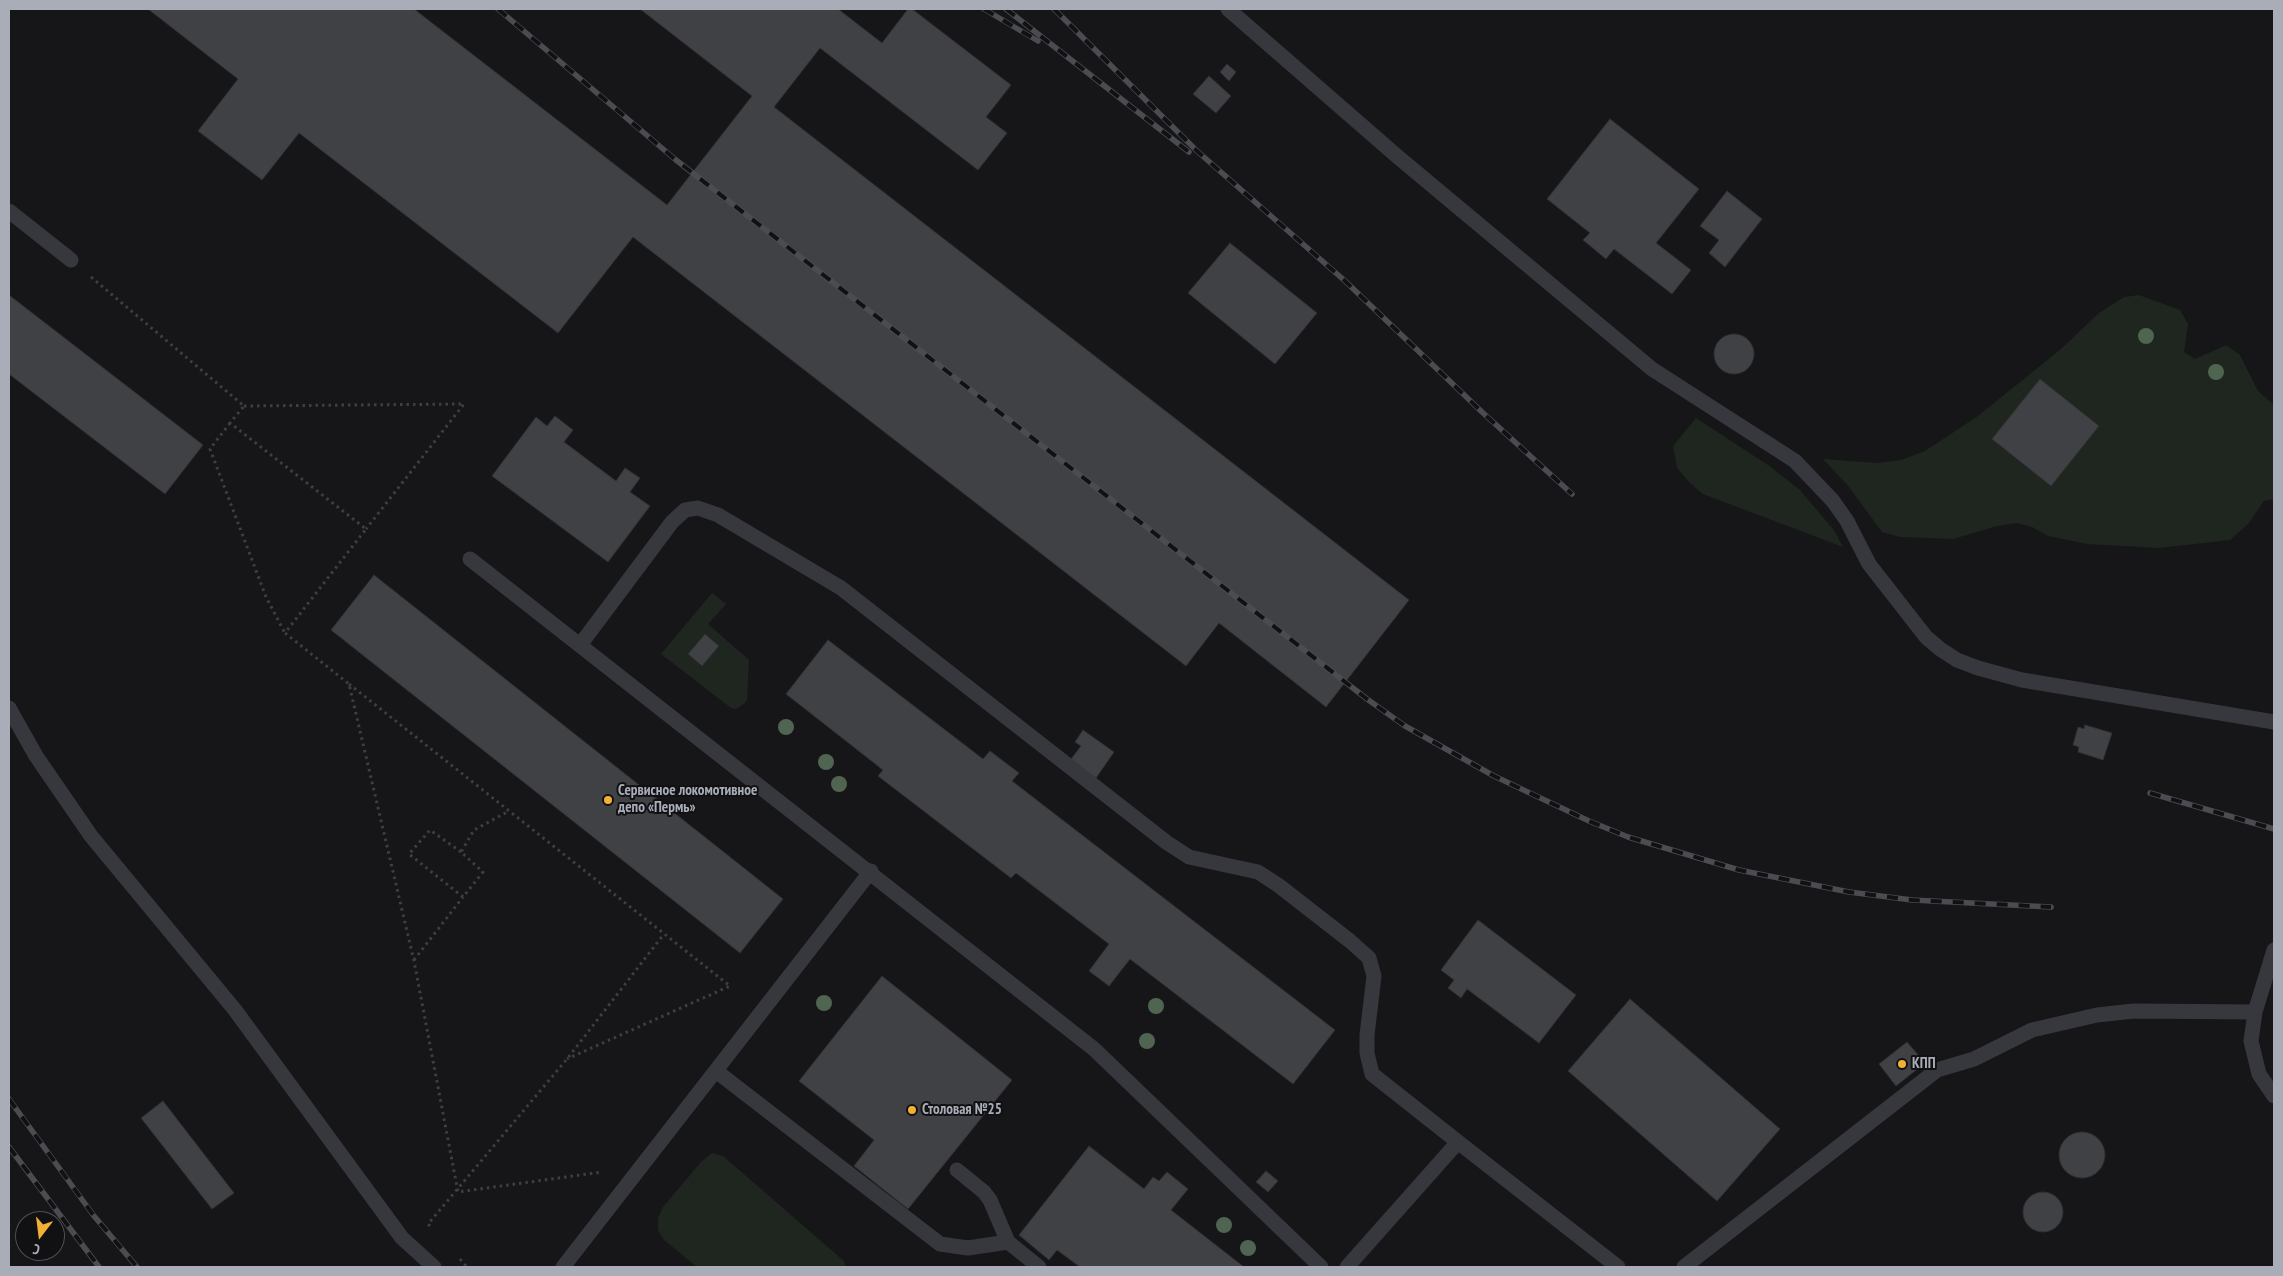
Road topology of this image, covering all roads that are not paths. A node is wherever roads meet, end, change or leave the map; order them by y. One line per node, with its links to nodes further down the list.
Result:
1 (1228, 9): 7 (lane)
2 (9, 211): 3 (lane)
3 (71, 260)
4 (470, 559): 5 (lane)
5 (580, 645): 8 (lane); 13 (lane)
6 (9, 708): 16 (lane)
7 (2274, 722)
8 (871, 872): 11 (lane); 19 (lane)
9 (2274, 950): 10 (lane)
10 (2255, 1012): 12 (lane); 22 (lane)
11 (716, 1071): 15 (lane); 17 (lane)
12 (2274, 1096)
13 (1458, 1142): 20 (lane); 21 (lane)
14 (957, 1170): 15 (lane)
15 (1008, 1242): 18 (lane)
16 (434, 1267)
17 (563, 1267)
18 (1039, 1267)
19 (1321, 1267)
20 (1347, 1267)
21 (1618, 1267)
22 (1684, 1267)

